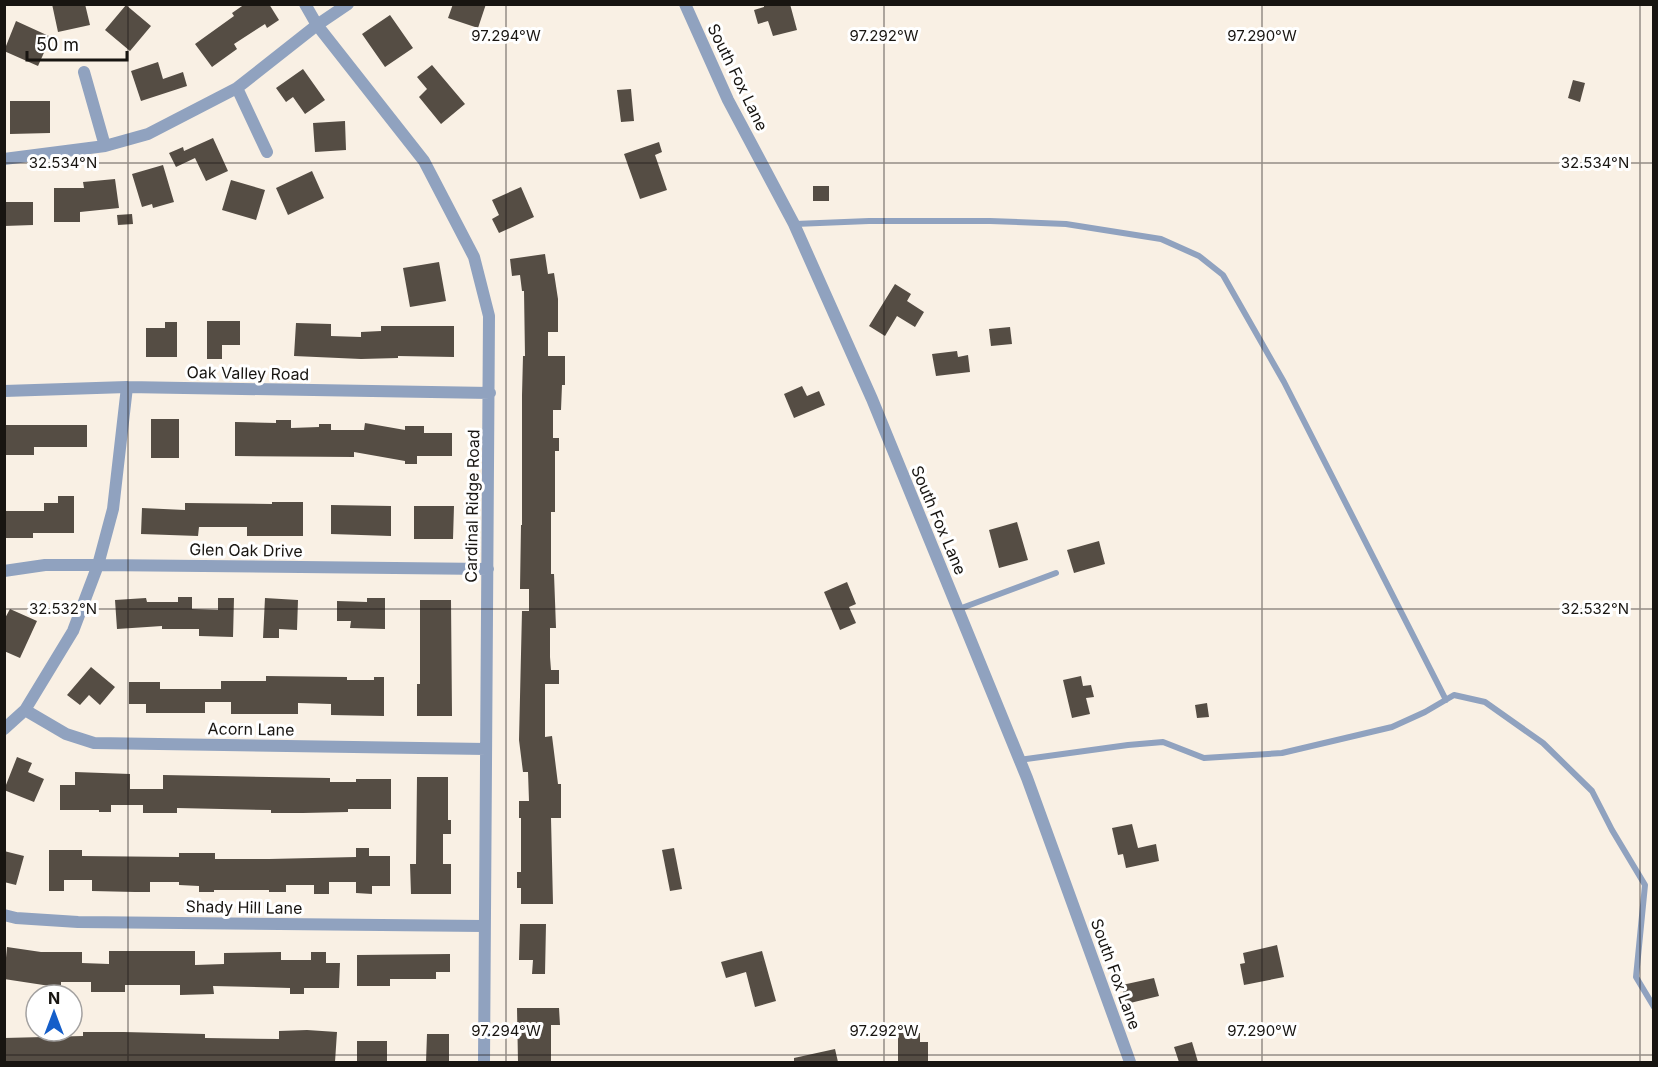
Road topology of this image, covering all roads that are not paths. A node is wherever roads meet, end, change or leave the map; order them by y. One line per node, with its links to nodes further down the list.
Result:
1 (305, 4): 4 (street, Cardinal Ridge Road)
2 (348, 4): 4 (street)
3 (685, 4): 10 (street, South Fox Lane)
4 (316, 25): 6 (street); 13 (street, Cardinal Ridge Road)
5 (84, 72): 7 (street)
6 (237, 88): 7 (street); 8 (street)
7 (105, 146): 9 (street)
8 (267, 152)
9 (4, 159)
10 (794, 224): 18 (street, South Fox Lane); 19 (lane)
11 (127, 387): 12 (street, Oak Valley Road); 13 (street, Oak Valley Road); 14 (street)
12 (4, 391)
13 (490, 393): 15 (street, Cardinal Ridge Road)
14 (98, 565): 15 (street, Glen Oak Drive); 16 (street, Glen Oak Drive); 20 (street)
15 (488, 569): 22 (street, Cardinal Ridge Road)
16 (4, 571)
17 (1056, 573): 18 (lane)
18 (959, 609): 23 (street, South Fox Lane)
19 (1446, 700): 23 (lane); 26 (lane)
20 (25, 710): 21 (street); 22 (street, Acorn Lane)
21 (4, 729)
22 (486, 749): 25 (street, Cardinal Ridge Road)
23 (1019, 760): 28 (street, South Fox Lane)
24 (4, 915): 25 (street, Shady Hill Lane)
25 (483, 926): 27 (street, Cardinal Ridge Road)
26 (1653, 1007)
27 (484, 1062)
28 (1130, 1062)

